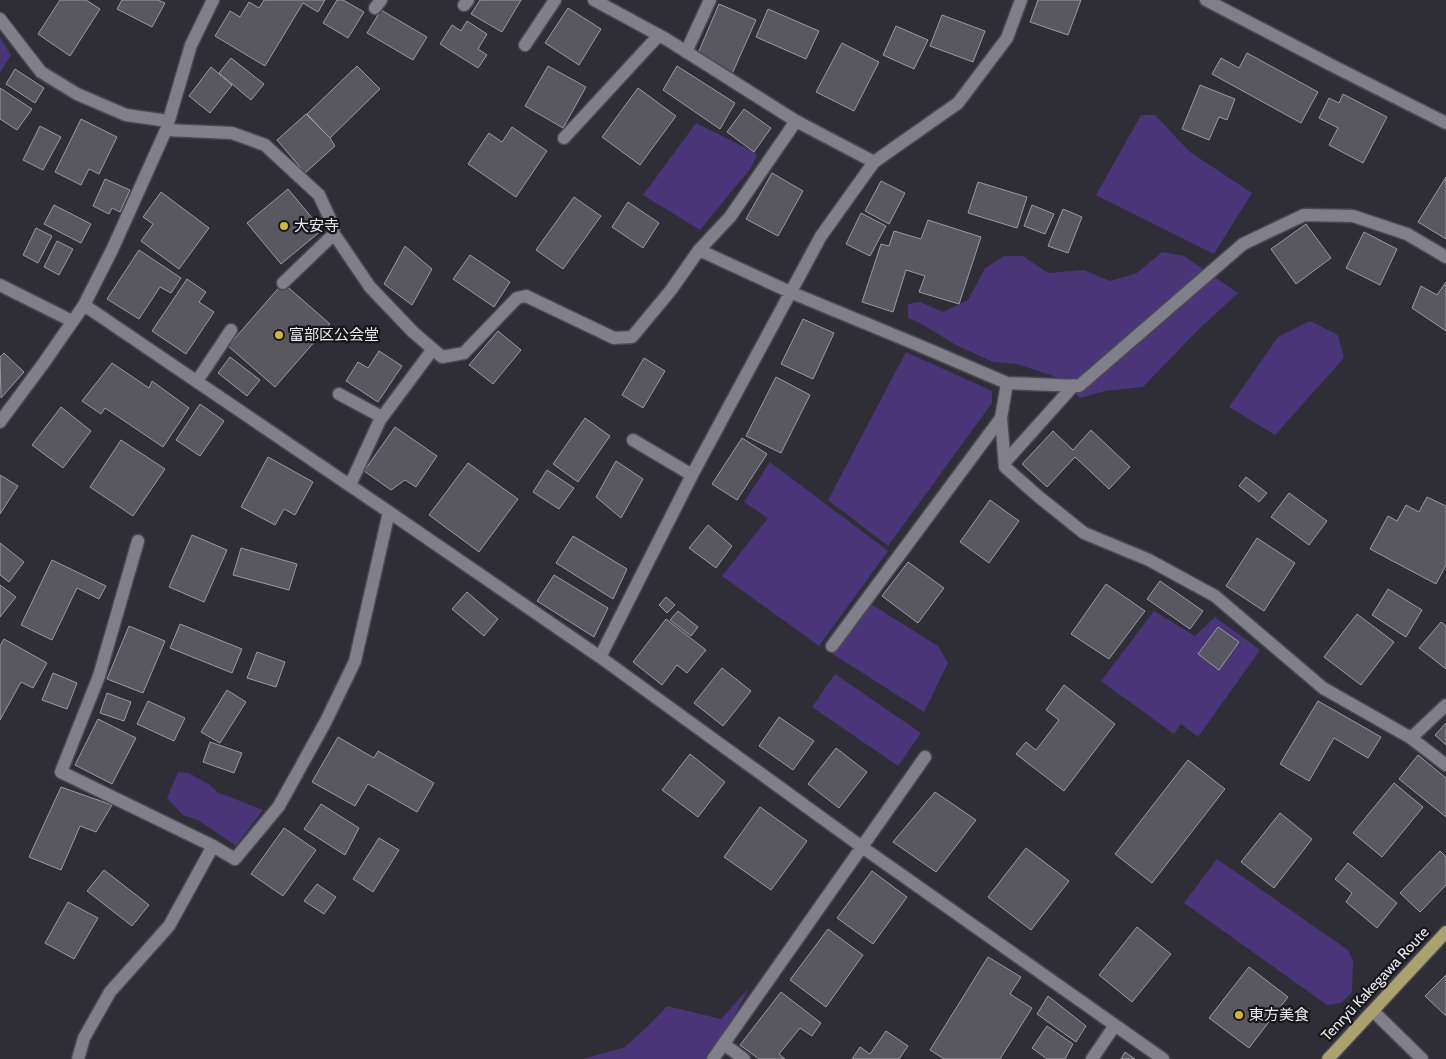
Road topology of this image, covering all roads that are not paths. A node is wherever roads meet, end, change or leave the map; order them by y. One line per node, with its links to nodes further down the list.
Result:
1 (212, 0): 13 (street)
2 (555, 0): 9 (street)
3 (594, 0): 8 (street)
4 (710, 0): 10 (street)
5 (1021, 0): 15 (street)
6 (1206, 0): 12 (street)
7 (0, 19): 13 (street)
8 (659, 35): 10 (street); 14 (street)
9 (525, 45)
10 (686, 52): 11 (street)
11 (796, 121): 15 (street); 17 (street)
12 (1446, 123)
13 (167, 126): 16 (street); 22 (street)
14 (564, 138)
15 (874, 162): 21 (street)
16 (334, 234): 19 (street); 25 (street)
17 (699, 250): 21 (street); 25 (street)
18 (1446, 257): 28 (street)
19 (283, 283)
20 (0, 285): 23 (street)
21 (790, 292): 27 (street); 35 (street)
22 (84, 305): 23 (street); 26 (street)
23 (72, 321): 32 (street)
24 (232, 330): 26 (street)
25 (433, 349): 30 (street)
26 (197, 382): 36 (street)
27 (1007, 383): 28 (street); 31 (street)
28 (1074, 385): 34 (street)
29 (339, 394): 30 (street)
30 (382, 417): 36 (street)
31 (1001, 418): 34 (street); 39 (street)
32 (1, 419)
33 (633, 440): 35 (street)
34 (1005, 462): 42 (street)
35 (692, 475): 40 (street)
36 (350, 486): 37 (street)
37 (389, 512): 40 (street); 45 (street)
38 (138, 541): 45 (street)
39 (832, 646)
40 (600, 657): 46 (street)
41 (1446, 705): 42 (street)
42 (1411, 738): 44 (street)
43 (925, 757): 46 (street)
44 (1446, 765)
45 (213, 846): 51 (street)
46 (862, 847): 49 (street); 50 (street)
47 (1446, 932): 48 (main road, Tenryū Kakegawa Route)
48 (1373, 1011): 56 (main road, Tenryū Kakegawa Route); 57 (street)
49 (1115, 1025): 54 (street); 55 (street)
50 (724, 1044): 52 (street); 53 (street)
51 (78, 1059)
52 (714, 1059)
53 (744, 1059)
54 (1092, 1059)
55 (1163, 1059)
56 (1328, 1059)
57 (1422, 1059)

